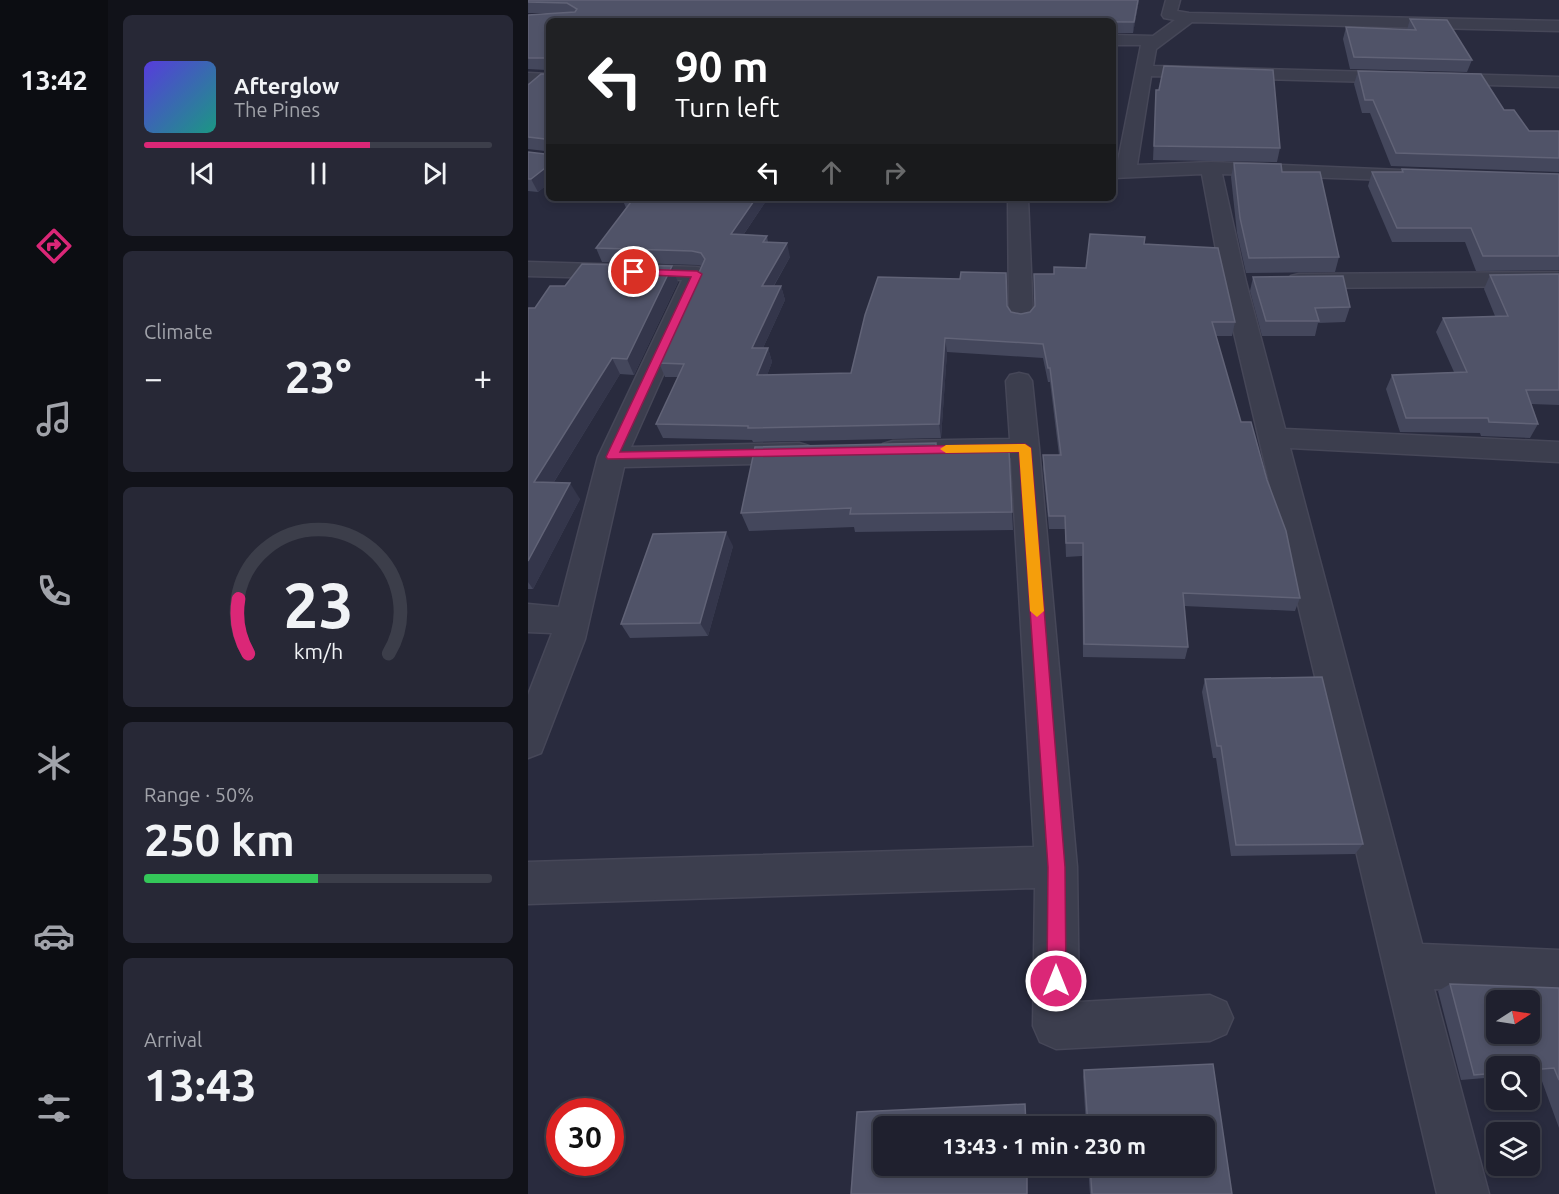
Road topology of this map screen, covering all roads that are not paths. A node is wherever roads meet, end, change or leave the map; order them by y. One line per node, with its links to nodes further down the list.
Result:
1 (1173, 0): 2 (street)
2 (1189, 17): 3 (street); 5 (street)
3 (1559, 26)
4 (1116, 40): 5 (street)
5 (1156, 41): 6 (street)
6 (1144, 71): 9 (street); 11 (street)
7 (528, 78): 8 (street)
8 (546, 79)
9 (1559, 82)
10 (1211, 168): 11 (street); 12 (street); 19 (street)
11 (1119, 172)
12 (1431, 176)
13 (1018, 201): 17 (street)
14 (528, 269): 22 (street)
15 (1559, 279): 16 (street)
16 (1280, 282)
17 (1021, 319)
18 (1019, 381): 20 (street)
19 (1274, 438): 21 (street); 28 (street)
20 (1025, 448): 22 (street); 26 (street)
21 (1559, 452)
22 (612, 457): 24 (street)
23 (528, 618): 24 (street)
24 (572, 621): 25 (street)
25 (528, 741)
26 (1056, 867): 27 (street); 30 (street)
27 (528, 883)
28 (1405, 964): 29 (street); 31 (street)
29 (1559, 972)
30 (1210, 1018)
31 (1463, 1194)

